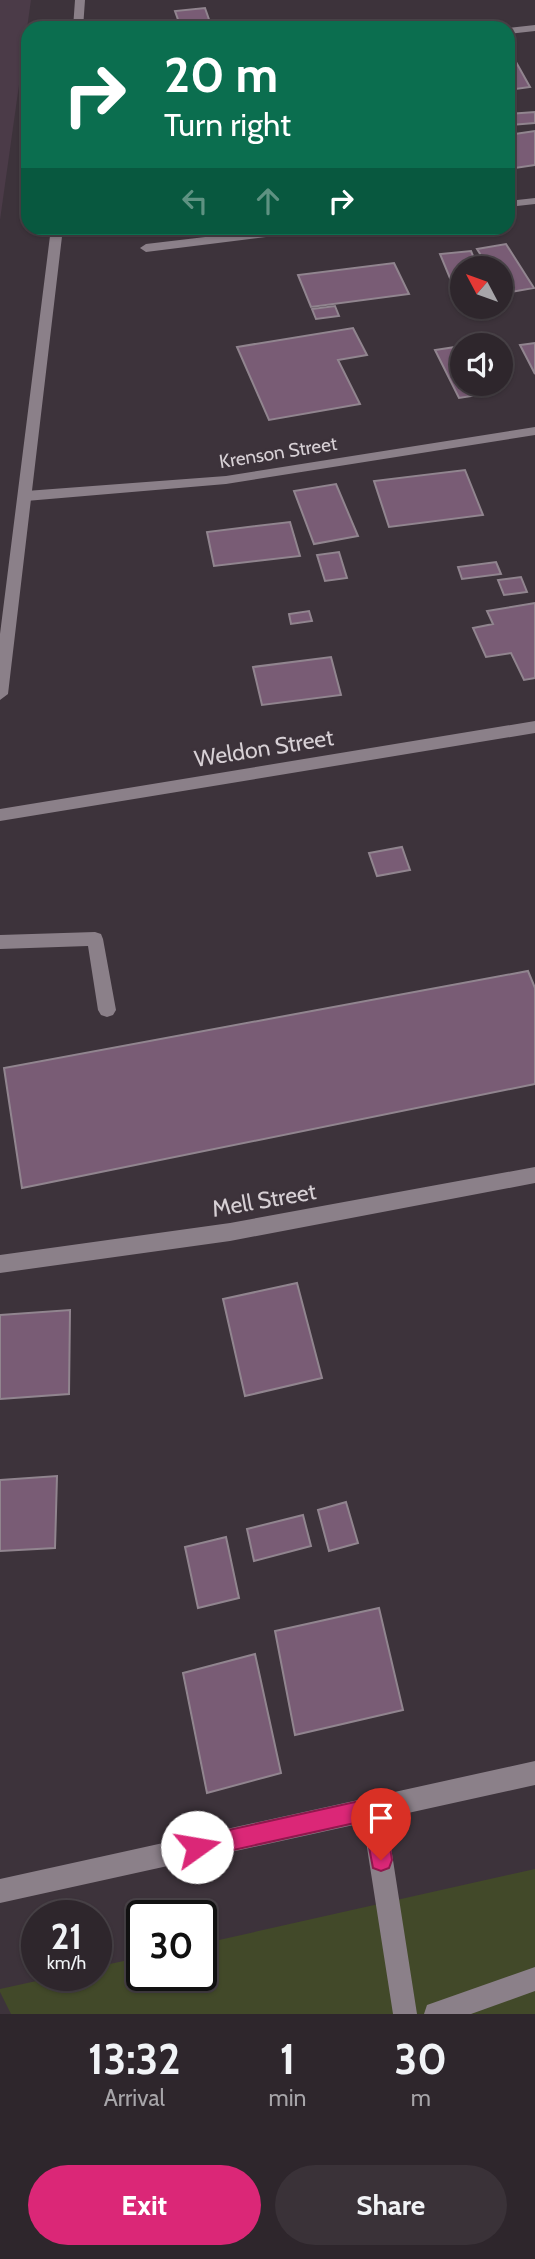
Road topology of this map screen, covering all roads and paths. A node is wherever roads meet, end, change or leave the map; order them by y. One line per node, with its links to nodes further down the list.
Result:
1 (80, 0): 2 (street)
2 (78, 21)
3 (535, 28): 4 (street)
4 (515, 30)
5 (535, 201): 6 (street)
6 (515, 203)
7 (56, 235): 11 (street)
8 (250, 235): 9 (street)
9 (146, 248)
10 (535, 431): 11 (street, Krenson Street)
11 (26, 496): 12 (street)
12 (0, 694)
13 (535, 727): 14 (street, Weldon Street)
14 (0, 815)
15 (0, 942): 16 (street)
16 (107, 1010)
17 (535, 1175): 18 (street, Mell Street)
18 (0, 1264)
19 (535, 1773): 20 (street)
20 (373, 1809): 21 (street); 23 (street)
21 (0, 1891)
22 (535, 1979): 24 (street)
23 (405, 2014)
24 (436, 2014)

